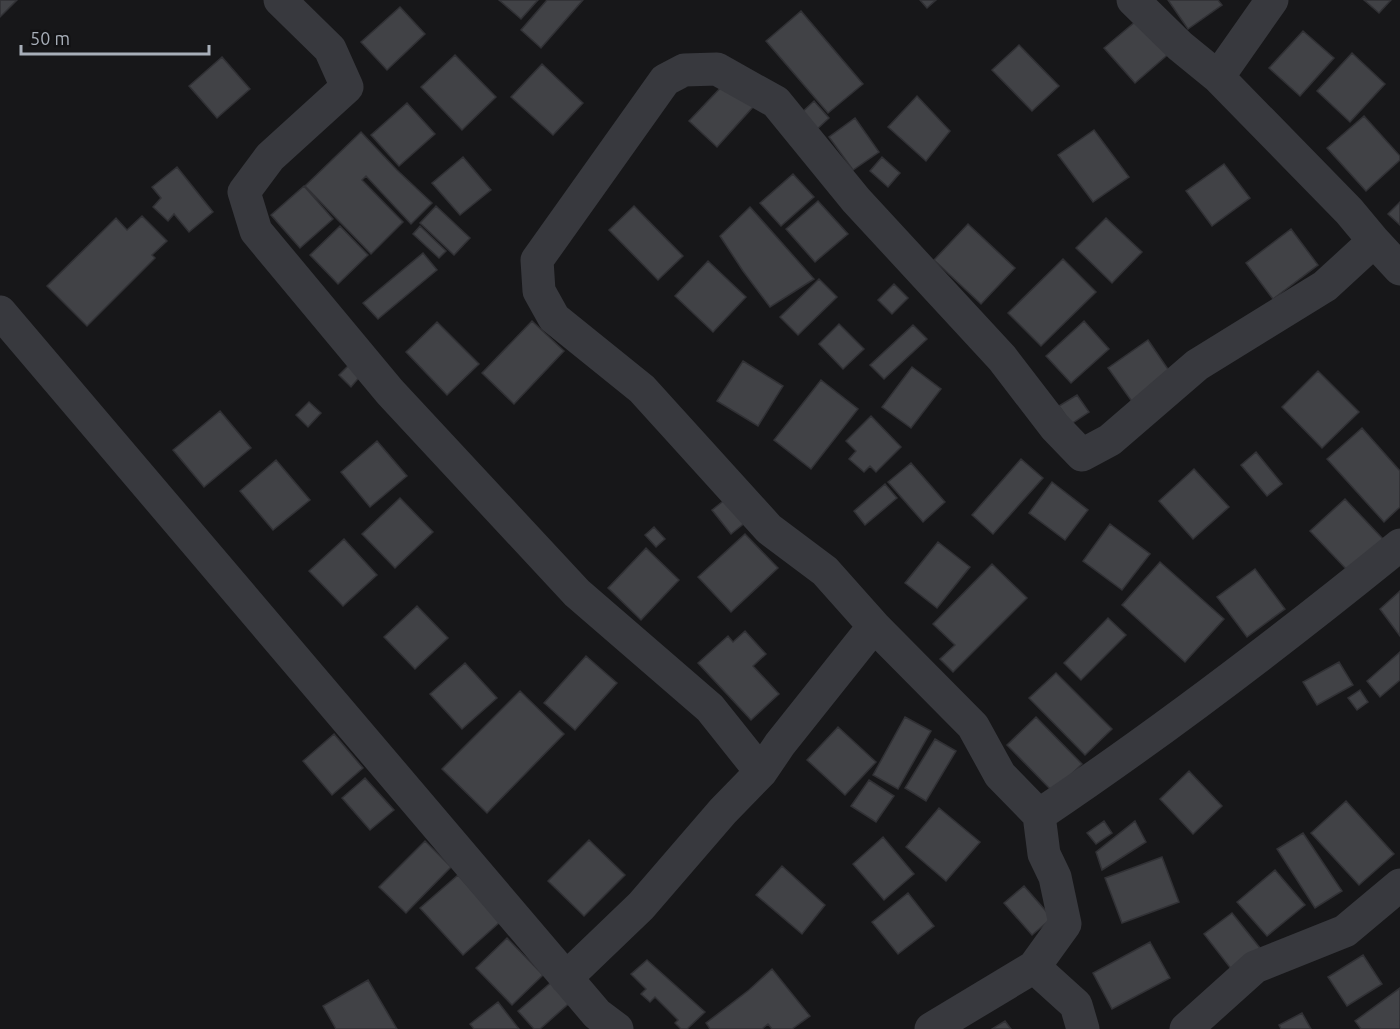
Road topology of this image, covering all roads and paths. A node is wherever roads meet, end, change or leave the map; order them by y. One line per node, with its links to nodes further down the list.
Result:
1 (280, 0): 10 (street)
2 (1133, 0): 4 (street)
3 (1272, 0): 4 (street)
4 (1218, 77): 5 (street)
5 (1374, 241): 6 (street); 9 (street)
6 (1400, 269)
7 (0, 312): 14 (street)
8 (1400, 545): 11 (street)
9 (874, 626): 10 (street); 11 (street)
10 (761, 772): 14 (street)
11 (1039, 815): 13 (street)
12 (1400, 885): 18 (street)
13 (1034, 967): 16 (street); 17 (street)
14 (566, 978): 15 (street)
15 (598, 1024)
16 (931, 1029)
17 (1083, 1029)
18 (1186, 1029)

